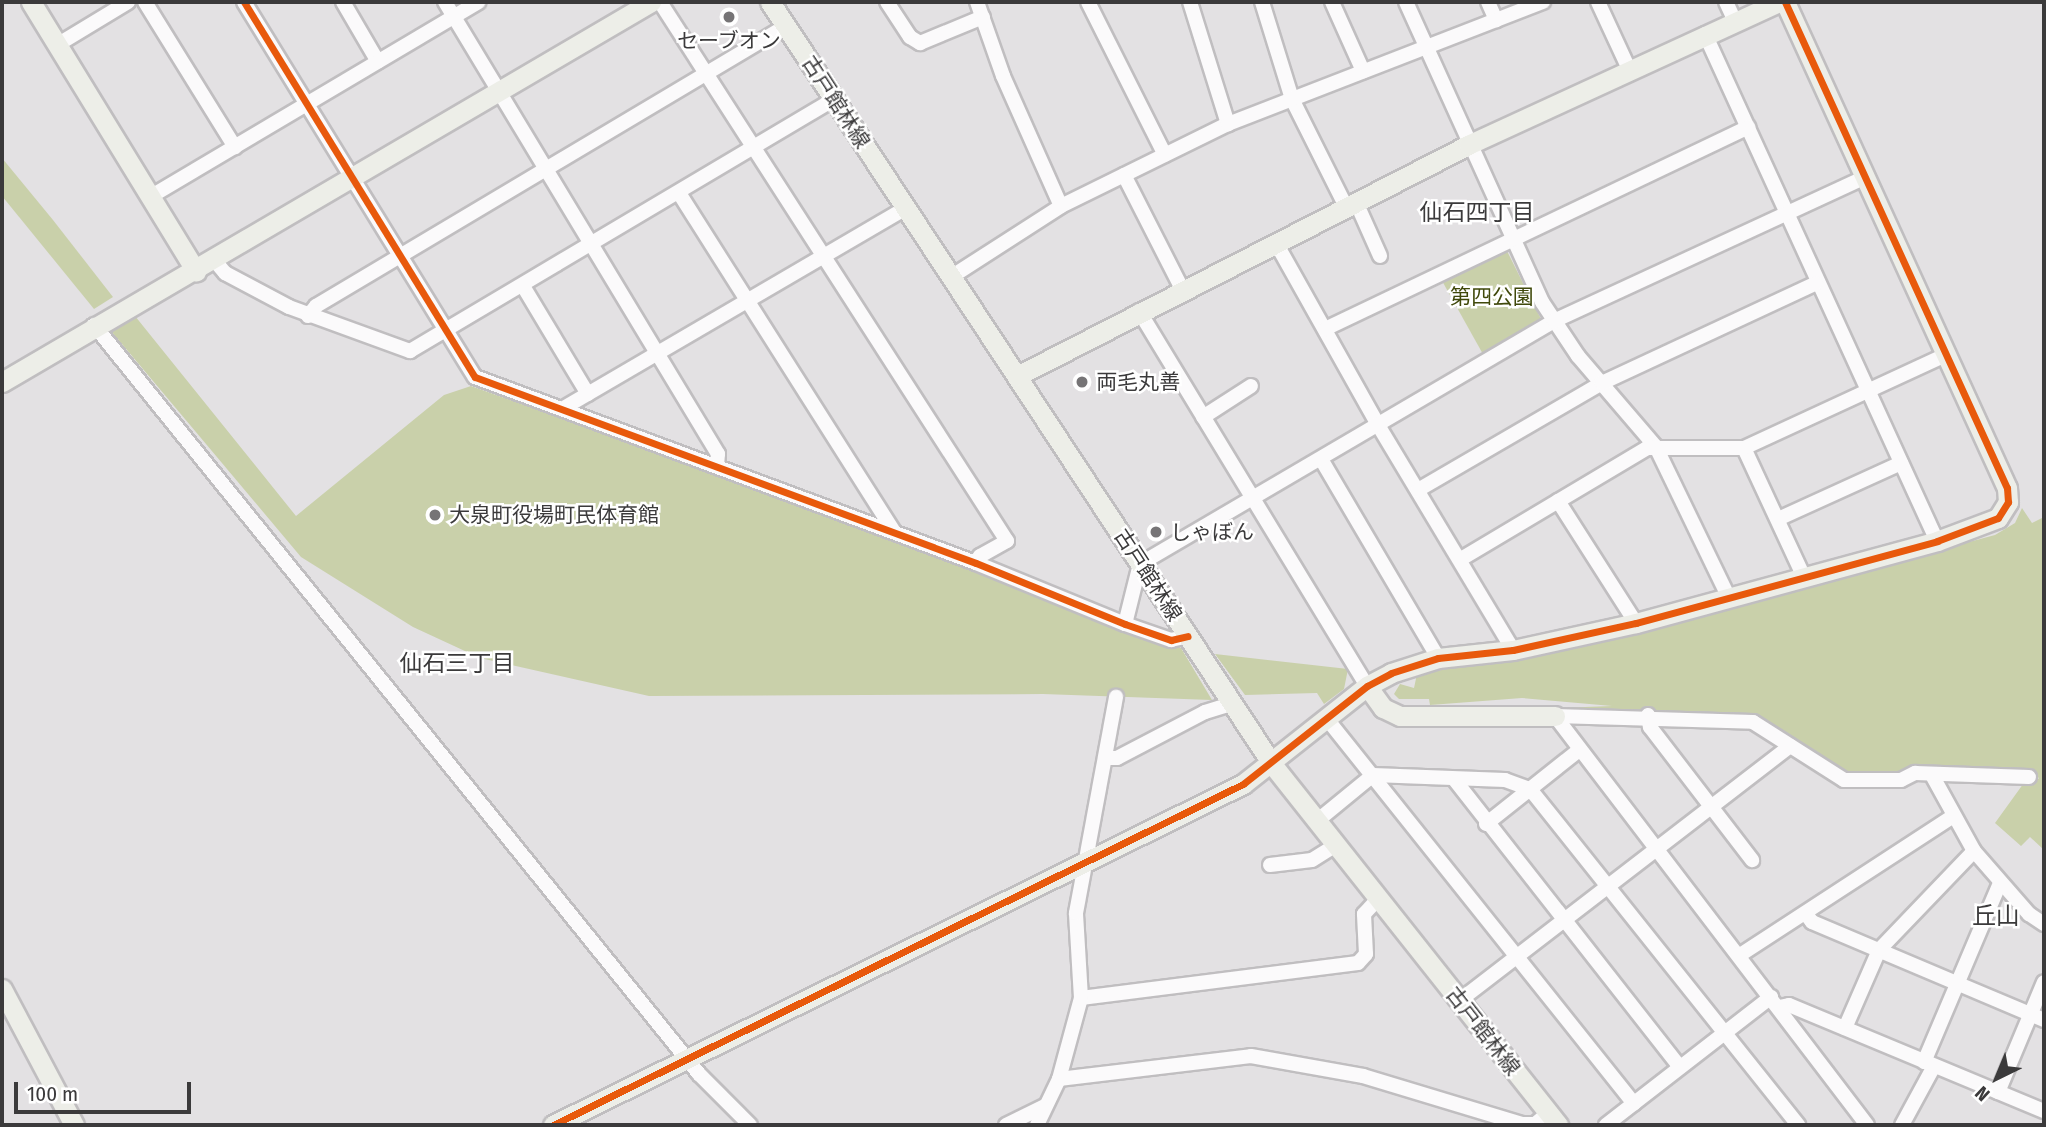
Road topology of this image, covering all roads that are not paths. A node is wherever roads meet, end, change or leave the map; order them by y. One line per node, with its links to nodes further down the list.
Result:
1 (31, 2): 30 (street)
2 (128, 2): 30 (street)
3 (145, 2): 43 (street)
4 (244, 2): 39 (street)
5 (343, 2): 32 (street)
6 (444, 2): 25 (street)
7 (479, 2): 25 (street)
8 (651, 2): 36 (street)
9 (660, 2): 35 (street)
10 (770, 2): 28 (street, 古戸館林線)
11 (887, 2): 24 (street)
12 (977, 2): 24 (street)
13 (1088, 2): 45 (street)
14 (1190, 2): 40 (street)
15 (1262, 2): 38 (street)
16 (1332, 2): 34 (street)
17 (1406, 2): 31 (street)
18 (1488, 2): 26 (street)
19 (1544, 2): 26 (street)
20 (1598, 2): 33 (street)
21 (1726, 2): 27 (street)
22 (1779, 2): 27 (street)
23 (1785, 2): 48 (street)
24 (983, 17): 53 (street)
25 (452, 18): 32 (street); 36 (street)
26 (1496, 20): 31 (street)
27 (1735, 21): 29 (street)
28 (786, 26): 35 (street); 37 (street, 古戸館林線)
29 (1705, 34): 33 (street); 41 (street)
30 (57, 45): 51 (street)
31 (1427, 48): 34 (street); 42 (street)
32 (378, 62): 39 (street)
33 (1629, 69): 42 (street)
34 (1363, 71): 38 (street)
35 (707, 75): 44 (street); 46 (street)
36 (498, 93): 46 (street); 49 (street)
37 (834, 99): 44 (street); 54 (street, 古戸館林線)
38 (1292, 99): 40 (street); 52 (street)
39 (305, 106): 43 (street); 49 (street)
40 (1227, 124): 45 (street)
41 (1748, 127): 55 (street); 56 (street)
42 (1468, 145): 52 (street); 56 (street)
43 (235, 147): 51 (street)
44 (754, 147): 50 (street); 60 (street)
45 (1165, 155): 47 (street)
46 (545, 171): 58 (street); 59 (street)
47 (1124, 175): 53 (street); 67 (street)
48 (1865, 177): 55 (street); 76 (street)
49 (352, 180): 59 (street); 62 (street)
50 (679, 192): 58 (street); 68 (street)
51 (150, 197): 63 (street)
52 (1351, 204): 57 (street); 61 (street)
53 (1061, 206): 64 (street)
54 (906, 208): 60 (street); 64 (street, 古戸館林線)
55 (1787, 213): 65 (street); 71 (street)
56 (1511, 237): 71 (street); 73 (street)
57 (1276, 243): 67 (street); 73 (street)
58 (591, 245): 66 (street); 75 (street)
59 (400, 256): 70 (street); 74 (street)
60 (825, 256): 68 (street); 98 (street)
61 (1380, 256)
62 (215, 261): 63 (street); 70 (street)
63 (196, 271): 72 (street)
64 (951, 277): 77 (street, 古戸館林線)
65 (1816, 283): 79 (street); 81 (street)
66 (523, 286): 74 (street); 82 (street)
67 (1182, 289): 69 (street)
68 (747, 301): 75 (street); 95 (street)
69 (1139, 311): 77 (street); 84 (street)
70 (308, 316): 74 (street)
71 (1554, 321): 79 (street); 85 (street)
72 (93, 326): 78 (street); 150 (street)
73 (1325, 329): 85 (street)
74 (447, 332): 83 (street)
75 (657, 354): 82 (street); 90 (street)
76 (1947, 354): 81 (street); 96 (street)
77 (1017, 376): 99 (street, 古戸館林線)
78 (2, 382)
79 (1602, 383): 86 (street); 91 (street)
80 (1251, 386): 84 (street)
81 (1867, 391): 87 (street); 89 (street)
82 (587, 394): 83 (street)
83 (562, 409): 90 (street)
84 (1203, 417): 92 (street)
85 (1378, 425): 88 (street); 91 (street)
86 (1656, 447): 87 (street); 93 (street); 101 (street)
87 (1744, 448): 94 (street)
88 (1321, 458): 92 (street); 106 (street)
89 (1902, 463): 94 (street); 96 (street)
90 (717, 466): 95 (street)
91 (1418, 490): 97 (street)
92 (1253, 498): 99 (street); 107 (street)
93 (1558, 501): 97 (street); 102 (street)
94 (1778, 519): 100 (street)
95 (894, 533): 98 (street)
96 (1937, 541): 100 (street)
97 (1461, 559): 105 (street)
98 (976, 563): 103 (street)
99 (1140, 564): 103 (street); 104 (street, 古戸館林線)
100 (1804, 577): 101 (street)
101 (1729, 598): 102 (street)
102 (1636, 623): 105 (street)
103 (1125, 624): 104 (street)
104 (1188, 636): 109 (street, 古戸館林線)
105 (1513, 650): 106 (street)
106 (1438, 658): 107 (street)
107 (1367, 686): 111 (street); 112 (street)
108 (1116, 697): 115 (street)
109 (1232, 704): 115 (street); 116 (street, 古戸館林線)
110 (1648, 715): 111 (street); 113 (street); 122 (street)
111 (1555, 716): 114 (street)
112 (1327, 719): 116 (street); 117 (street)
113 (1790, 746): 118 (street); 122 (street)
114 (1578, 750): 121 (street); 127 (street)
115 (1107, 758): 130 (street)
116 (1272, 764): 124 (street, 古戸館林線); 130 (street)
117 (1373, 775): 120 (street); 124 (street); 140 (street)
118 (1932, 775): 119 (street); 123 (street)
119 (2029, 777)
120 (1454, 779): 121 (street); 125 (street)
121 (1530, 789): 125 (street); 133 (street)
122 (1710, 807): 127 (street); 129 (street)
123 (1953, 816): 128 (street); 135 (street)
124 (1317, 821): 126 (street, 古戸館林線)
125 (1486, 824): 136 (street)
126 (1336, 845): 131 (street); 134 (street, 古戸館林線)
127 (1654, 847): 133 (street); 139 (street)
128 (1974, 850): 132 (street); 138 (street)
129 (1752, 860)
130 (1088, 861): 144 (street); 150 (street)
131 (1270, 865)
132 (2000, 883): 137 (street); 142 (street)
133 (1606, 884): 136 (street); 149 (street)
134 (1378, 899): 144 (street); 145 (street, 古戸館林線)
135 (1806, 914): 138 (street); 139 (street)
136 (1562, 919): 140 (street); 152 (street)
137 (2044, 925)
138 (1879, 950): 142 (street); 148 (street)
139 (1740, 955): 146 (street)
140 (1516, 956): 145 (street); 155 (street)
141 (2044, 982): 147 (street)
142 (1957, 985): 147 (street); 151 (street)
143 (2, 989): 159 (street)
144 (1081, 998): 153 (street)
145 (1459, 1001): 158 (street, 古戸館林線)
146 (1775, 1002): 148 (street); 149 (street); 166 (street)
147 (2037, 1017): 154 (street)
148 (1844, 1028): 151 (street)
149 (1724, 1033): 152 (street); 165 (street)
150 (687, 1059): 160 (street); 161 (street)
151 (1929, 1064): 154 (street); 167 (street)
152 (1680, 1067): 155 (street)
153 (1059, 1079): 156 (street); 158 (street)
154 (1998, 1092): 157 (street)
155 (1634, 1103): 164 (street)
156 (1045, 1106): 162 (street); 163 (street)
157 (2044, 1111)
158 (1553, 1119)
159 (74, 1125)
160 (553, 1125)
161 (750, 1125)
162 (1006, 1125)
163 (1037, 1125)
164 (1606, 1125)
165 (1798, 1125)
166 (1867, 1125)
167 (1902, 1125)

